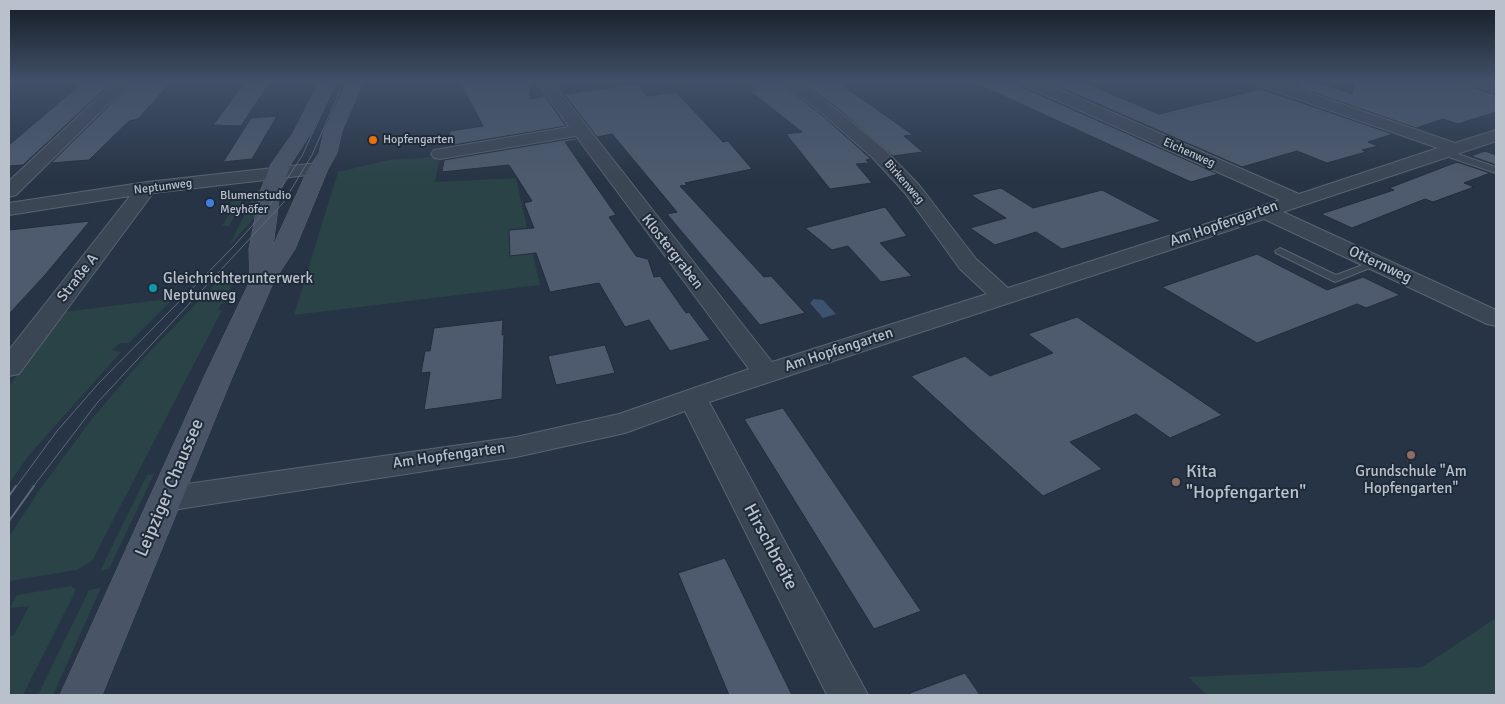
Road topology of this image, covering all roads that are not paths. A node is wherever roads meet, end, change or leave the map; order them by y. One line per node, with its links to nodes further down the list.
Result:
1 (89, 115): 16 (street)
2 (311, 115): 14 (main road, Leipziger Chaussee)
3 (340, 115): 12 (main road, Leipziger Chaussee)
4 (568, 115): 8 (street, Klostergraben)
5 (832, 115): 23 (street, Birkenweg)
6 (1103, 115): 17 (street, Eichenweg)
7 (1352, 115): 10 (street)
8 (579, 130): 11 (street); 26 (street, Klostergraben)
9 (1496, 135): 10 (street, Am Hopfengarten)
10 (1448, 150): 13 (lane); 17 (street, Am Hopfengarten)
11 (440, 154)
12 (318, 169): 14 (street, Neptunweg); 22 (main road, Leipziger Chaussee)
13 (1496, 170)
14 (277, 173): 15 (street, Neptunweg); 22 (main road, Leipziger Chaussee)
15 (147, 188): 18 (street, Neptunweg); 25 (street, Straße A)
16 (9, 191)
17 (1296, 200): 19 (street, Am Hopfengarten)
18 (9, 208)
19 (1264, 211): 21 (street, Otternweg); 23 (street, Am Hopfengarten)
20 (1280, 251): 21 (lane)
21 (1377, 263): 24 (street, Otternweg)
22 (262, 281): 28 (main road, Leipziger Chaussee)
23 (1004, 297): 26 (street, Am Hopfengarten)
24 (1496, 319)
25 (9, 368)
26 (766, 374): 27 (street, Am Hopfengarten)
27 (693, 399): 28 (street, Am Hopfengarten); 30 (street, Hirschbreite)
28 (166, 499): 29 (main road, Leipziger Chaussee)
29 (81, 695)
30 (848, 695)

